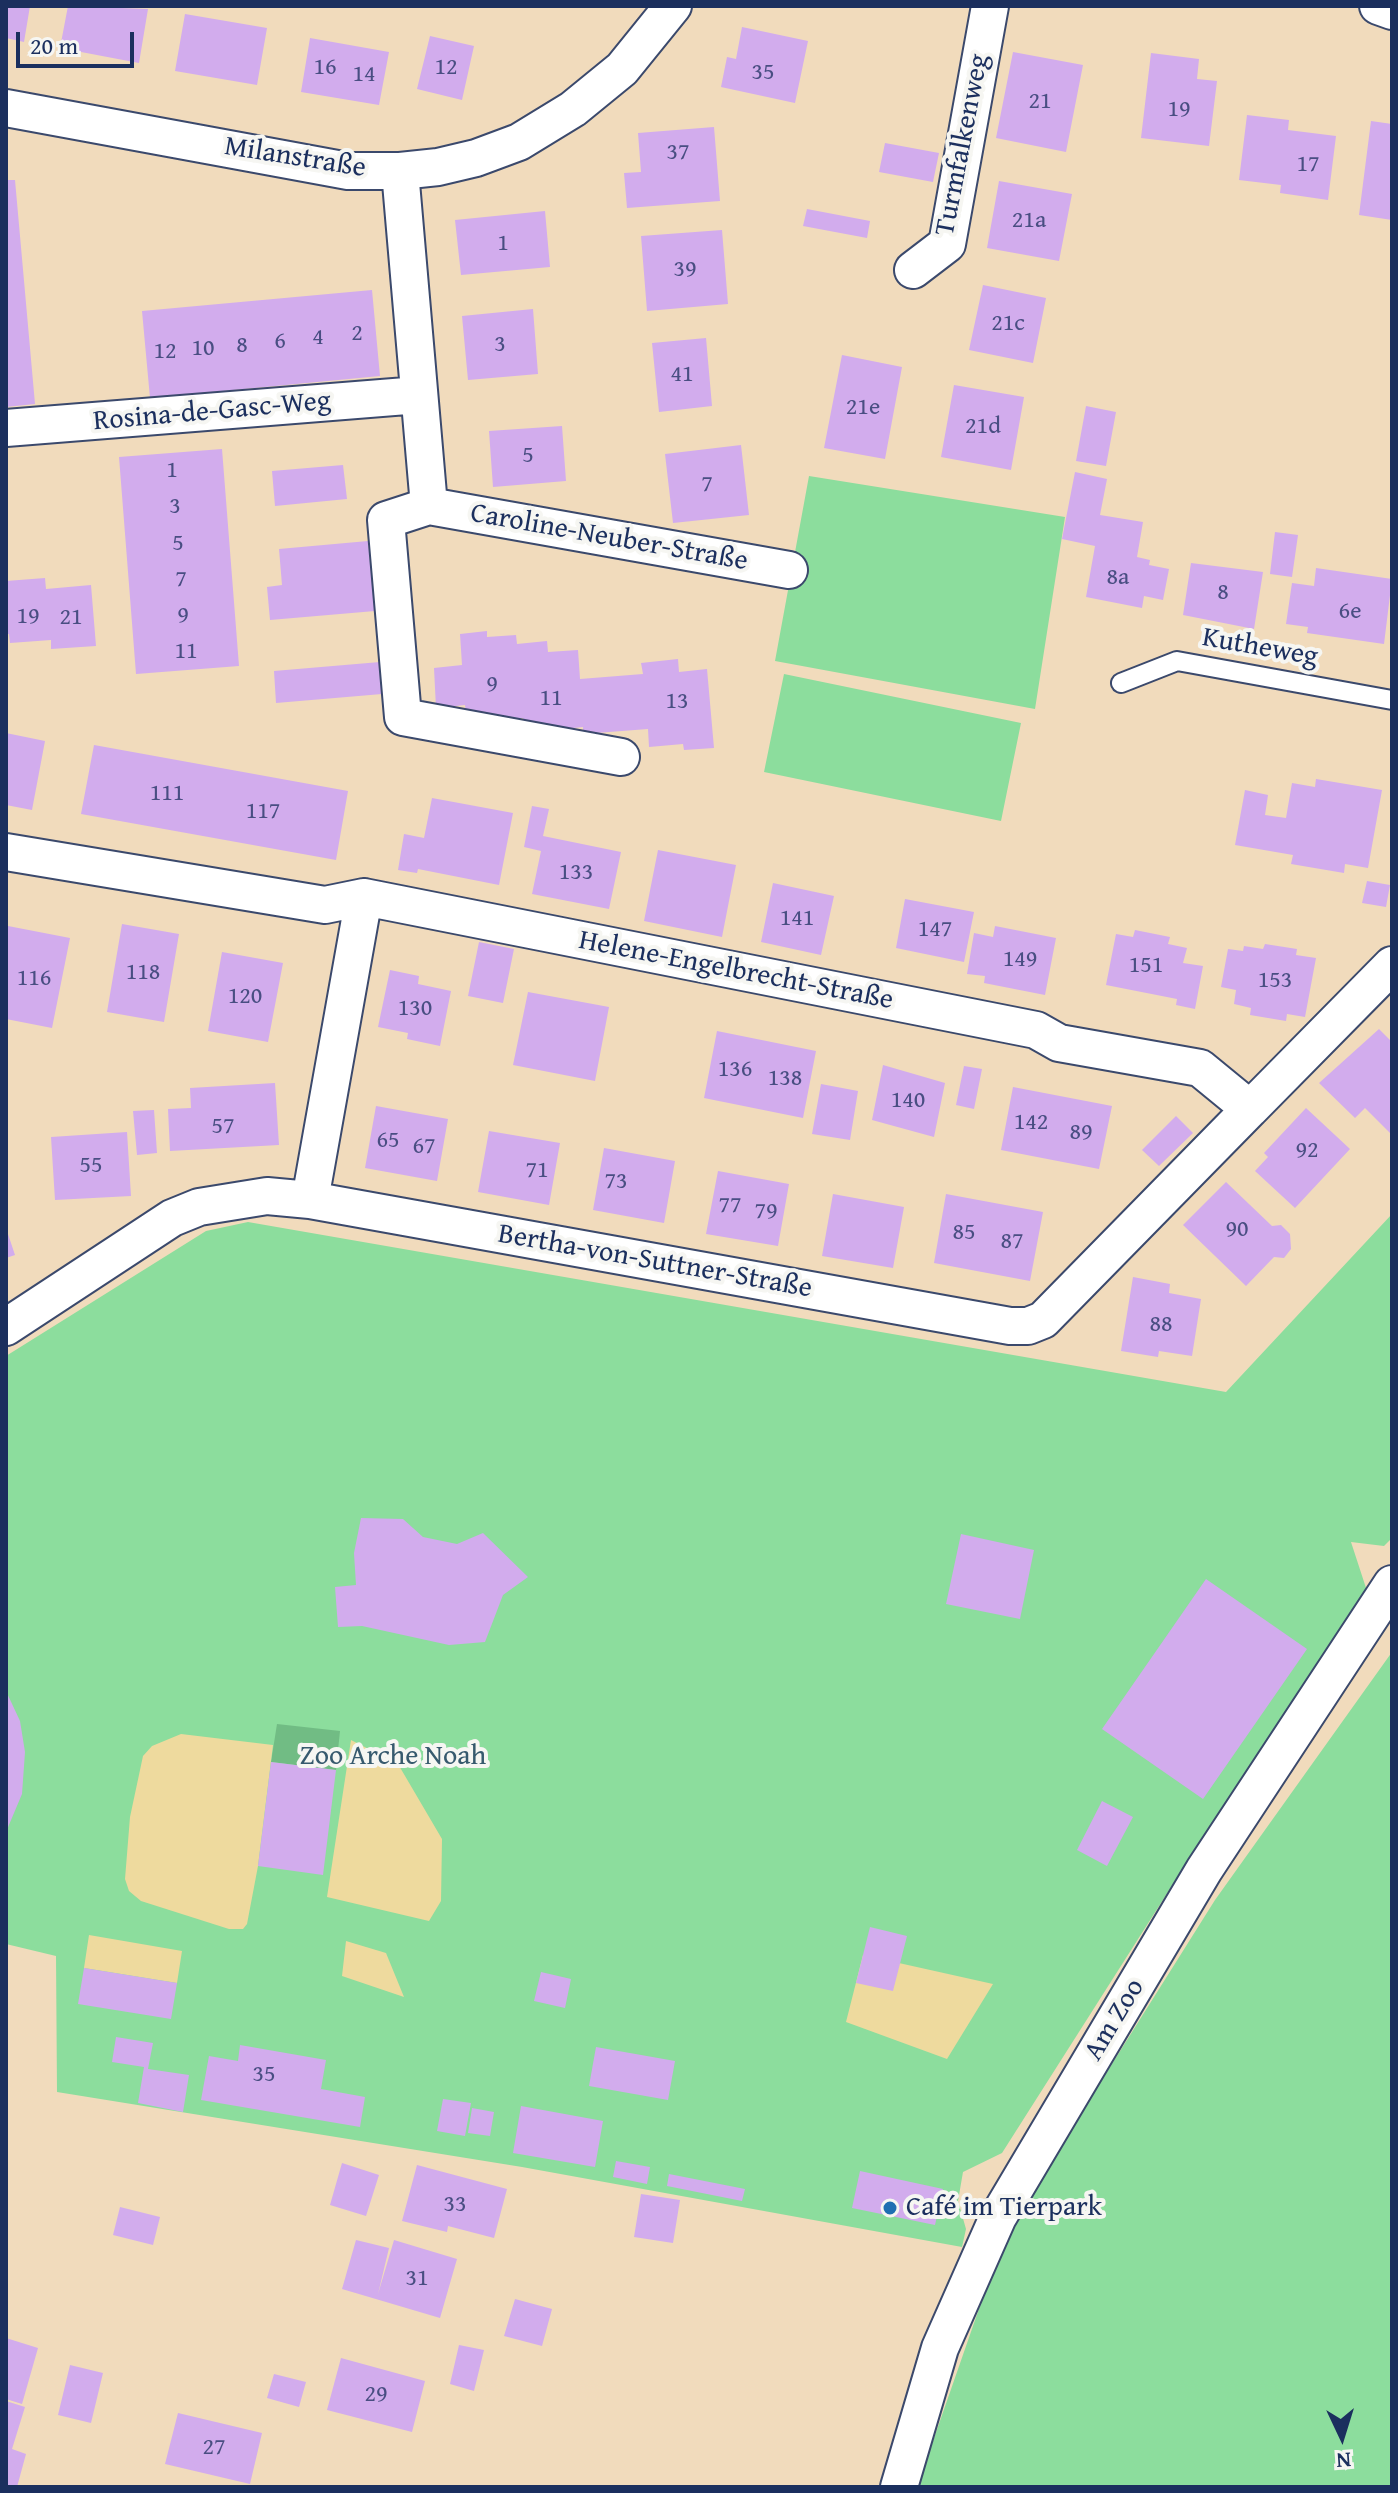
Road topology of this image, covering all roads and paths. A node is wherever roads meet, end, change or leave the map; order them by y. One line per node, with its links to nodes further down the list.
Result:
1 (673, 6): 6 (street, Milanstraße)
2 (990, 6): 7 (street, Turmfalkenweg)
3 (1378, 6): 4 (street)
4 (1392, 11)
5 (6, 108): 6 (street, Milanstraße)
6 (400, 171): 8 (street)
7 (913, 270)
8 (419, 395): 9 (street, Rosina-de-Gasc-Weg); 10 (street)
9 (6, 428)
10 (429, 506): 11 (street, Caroline-Neuber-Straße); 14 (street, Caroline-Neuber-Straße)
11 (789, 570)
12 (1121, 683): 13 (lane, Kutheweg)
13 (1392, 700)
14 (621, 757)
15 (6, 852): 16 (street, Helene-Engelbrecht-Straße)
16 (364, 897): 18 (street, Helene-Engelbrecht-Straße); 19 (street)
17 (1392, 965): 18 (street)
18 (1250, 1109): 19 (street, Bertha-von-Suttner-Straße)
19 (310, 1200): 20 (street, Bertha-von-Suttner-Straße)
20 (6, 1327)
21 (1392, 1584): 22 (street, Am Zoo)
22 (899, 2487)

